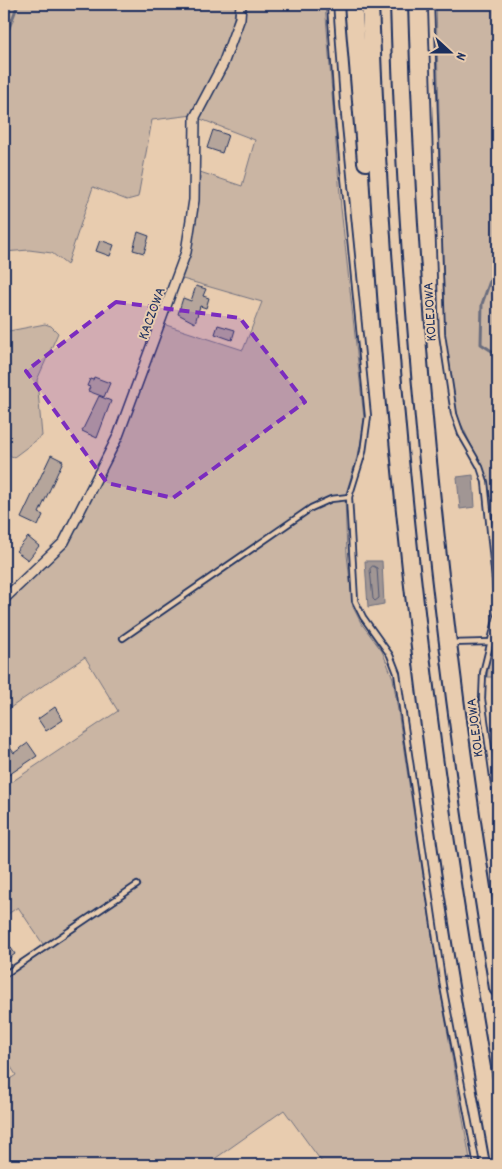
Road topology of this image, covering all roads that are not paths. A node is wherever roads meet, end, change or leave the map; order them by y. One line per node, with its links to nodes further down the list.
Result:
1 (241, 4): 9 (street, KACZOWA)
2 (330, 4): 8 (lane)
3 (353, 4): 7 (highway)
4 (370, 4): 7 (highway)
5 (399, 4): 13 (highway)
6 (431, 4): 10 (lane, KOLEJOWA)
7 (386, 295): 18 (highway)
8 (349, 497): 11 (lane); 19 (lane)
9 (4, 599)
10 (498, 611): 12 (lane, KOLEJOWA)
11 (124, 638)
12 (491, 642): 13 (lane); 14 (lane, KOLEJOWA)
13 (449, 643): 17 (highway)
14 (498, 813)
15 (137, 885): 16 (lane)
16 (4, 975)
17 (498, 988)
18 (498, 1157)
19 (477, 1165)

